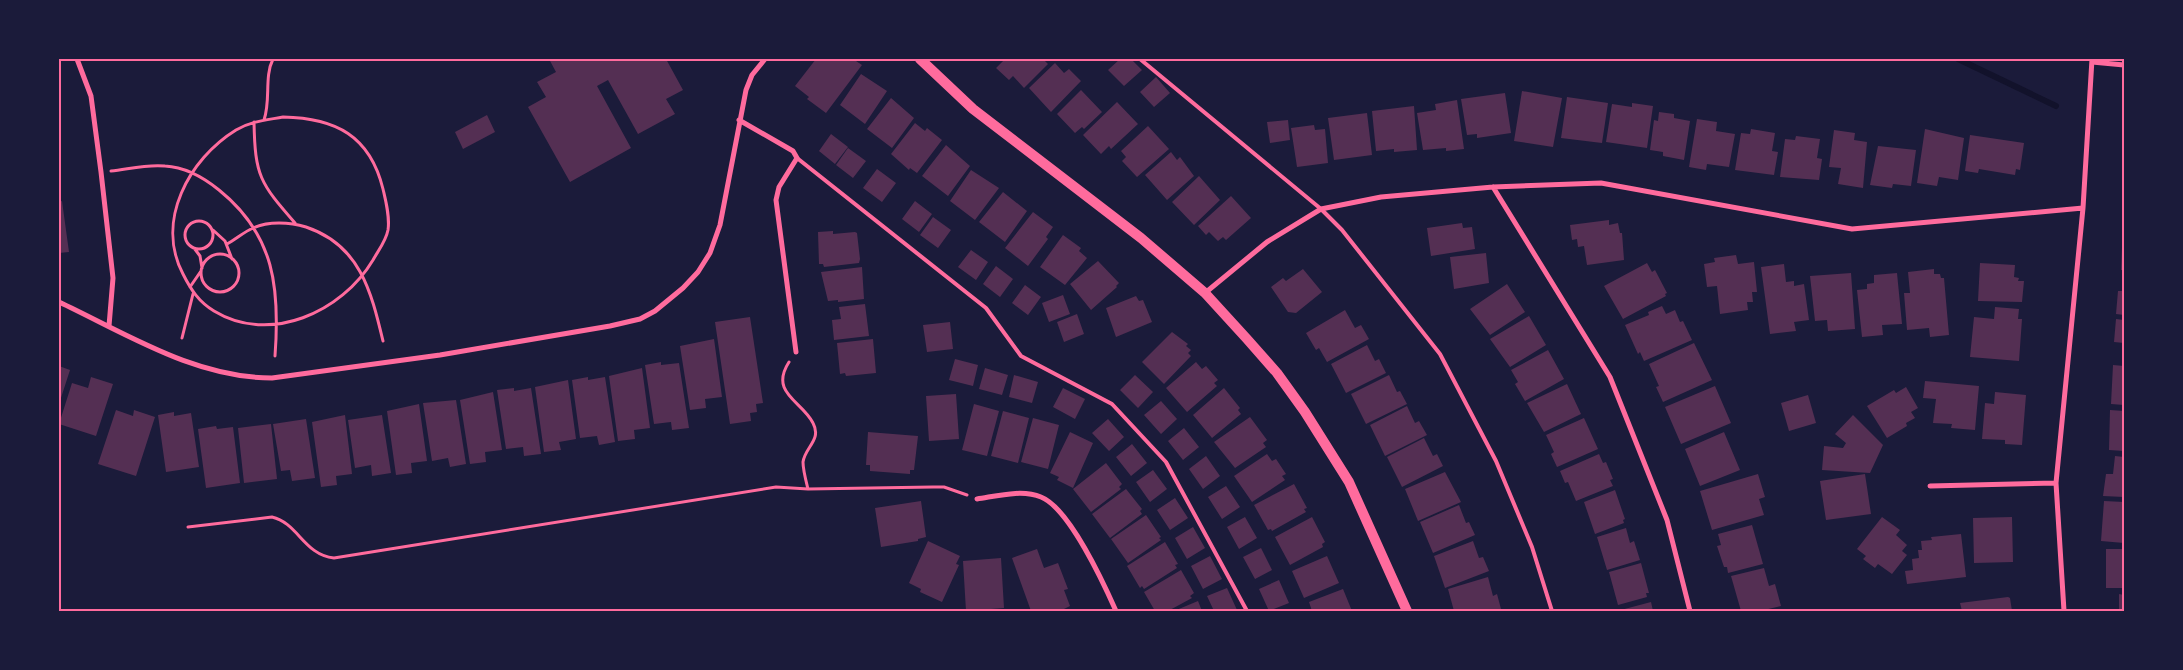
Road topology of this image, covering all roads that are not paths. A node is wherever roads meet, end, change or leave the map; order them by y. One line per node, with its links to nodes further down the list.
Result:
1 (78, 59): 14 (street)
2 (765, 59): 7 (street)
3 (920, 59): 12 (main road)
4 (1140, 59): 11 (lane)
5 (2092, 60): 6 (street); 10 (street)
6 (2124, 64)
7 (739, 120): 8 (street); 14 (street)
8 (797, 158): 15 (street); 20 (lane)
9 (1493, 187): 10 (street); 11 (street); 23 (street)
10 (2084, 208): 16 (street)
11 (1321, 209): 12 (street); 22 (lane)
12 (1205, 294): 21 (main road)
13 (59, 302): 14 (street)
14 (109, 326)
15 (796, 352)
16 (2056, 483): 17 (street); 24 (street)
17 (1930, 486)
18 (977, 499): 19 (street)
19 (1116, 611)
20 (1247, 611)
21 (1407, 611)
22 (1552, 611)
23 (1690, 611)
24 (2064, 611)

